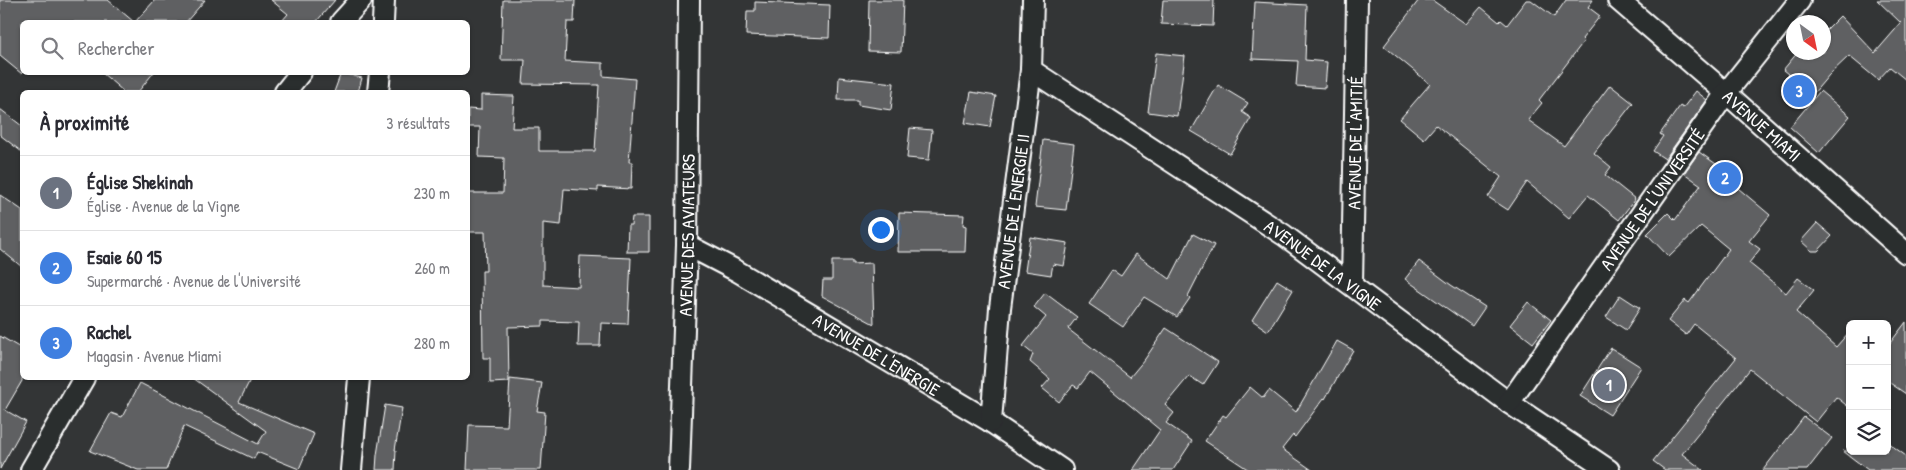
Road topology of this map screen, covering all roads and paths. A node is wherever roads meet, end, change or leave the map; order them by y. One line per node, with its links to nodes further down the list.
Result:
1 (361, 0): 8 (street)
2 (384, 0): 9 (street)
3 (689, 0): 16 (street, AVENUE DES AVIATEURS)
4 (1033, 0): 10 (street, AVENUE DE L'ENERGIE II)
5 (1357, 0): 18 (street, AVENUE DE L'AMITIÉ)
6 (1618, 0): 15 (street, AVENUE MIAMI)
7 (1800, 0): 15 (street, AVENUE DE L'UNIVERSITÉ)
8 (343, 20)
9 (383, 20)
10 (1031, 70): 18 (street, AVENUE DE LA VIGNE); 22 (street, AVENUE DE L'ENERGIE II)
11 (299, 75): 13 (street)
12 (380, 75): 14 (street)
13 (287, 90)
14 (378, 90)
15 (1726, 94): 17 (street, AVENUE MIAMI); 21 (street, AVENUE DE L'UNIVERSITÉ)
16 (687, 246): 22 (street, AVENUE DE L'ENERGIE); 25 (street, AVENUE DES AVIATEURS)
17 (1906, 253)
18 (1352, 284): 21 (street, AVENUE DE LA VIGNE)
19 (83, 380): 23 (street)
20 (359, 380): 24 (street)
21 (1509, 403): 27 (street, AVENUE DE LA VIGNE)
22 (991, 422): 26 (street, AVENUE DE L'ENERGIE)
23 (32, 470)
24 (351, 470)
25 (678, 470)
26 (1062, 470)
27 (1609, 470)

